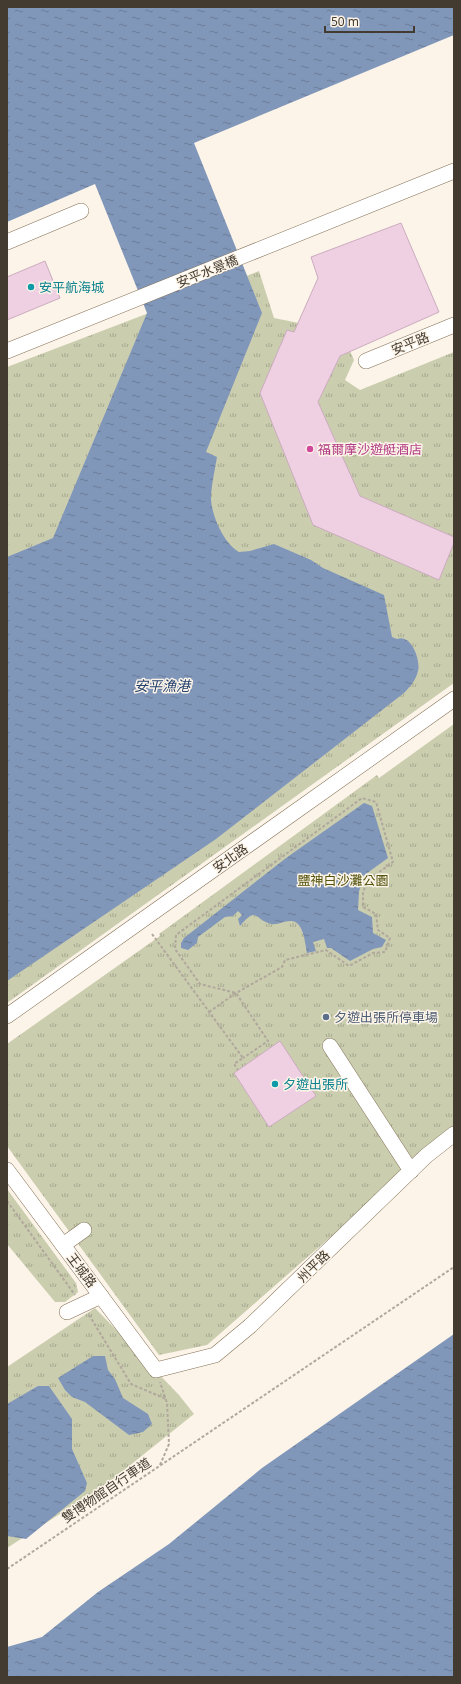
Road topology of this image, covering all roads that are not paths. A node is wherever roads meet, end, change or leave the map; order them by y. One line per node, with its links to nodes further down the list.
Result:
1 (454, 172): 5 (street, 安平水景橋)
2 (81, 211): 3 (street)
3 (7, 242)
4 (454, 325): 6 (street, 安平路)
5 (7, 351)
6 (366, 361)
7 (454, 699): 8 (street, 安北路)
8 (7, 1016)
9 (330, 1046): 12 (street)
10 (454, 1134): 12 (street, 州平路)
11 (7, 1170): 13 (street, 王城路)
12 (411, 1171): 18 (street, 州平路)
13 (13, 1188): 15 (street, 王城路)
14 (84, 1230): 15 (street)
15 (63, 1244): 16 (street, 王城路)
16 (101, 1296): 17 (street); 18 (street, 王城路)
17 (67, 1312)
18 (156, 1370)

